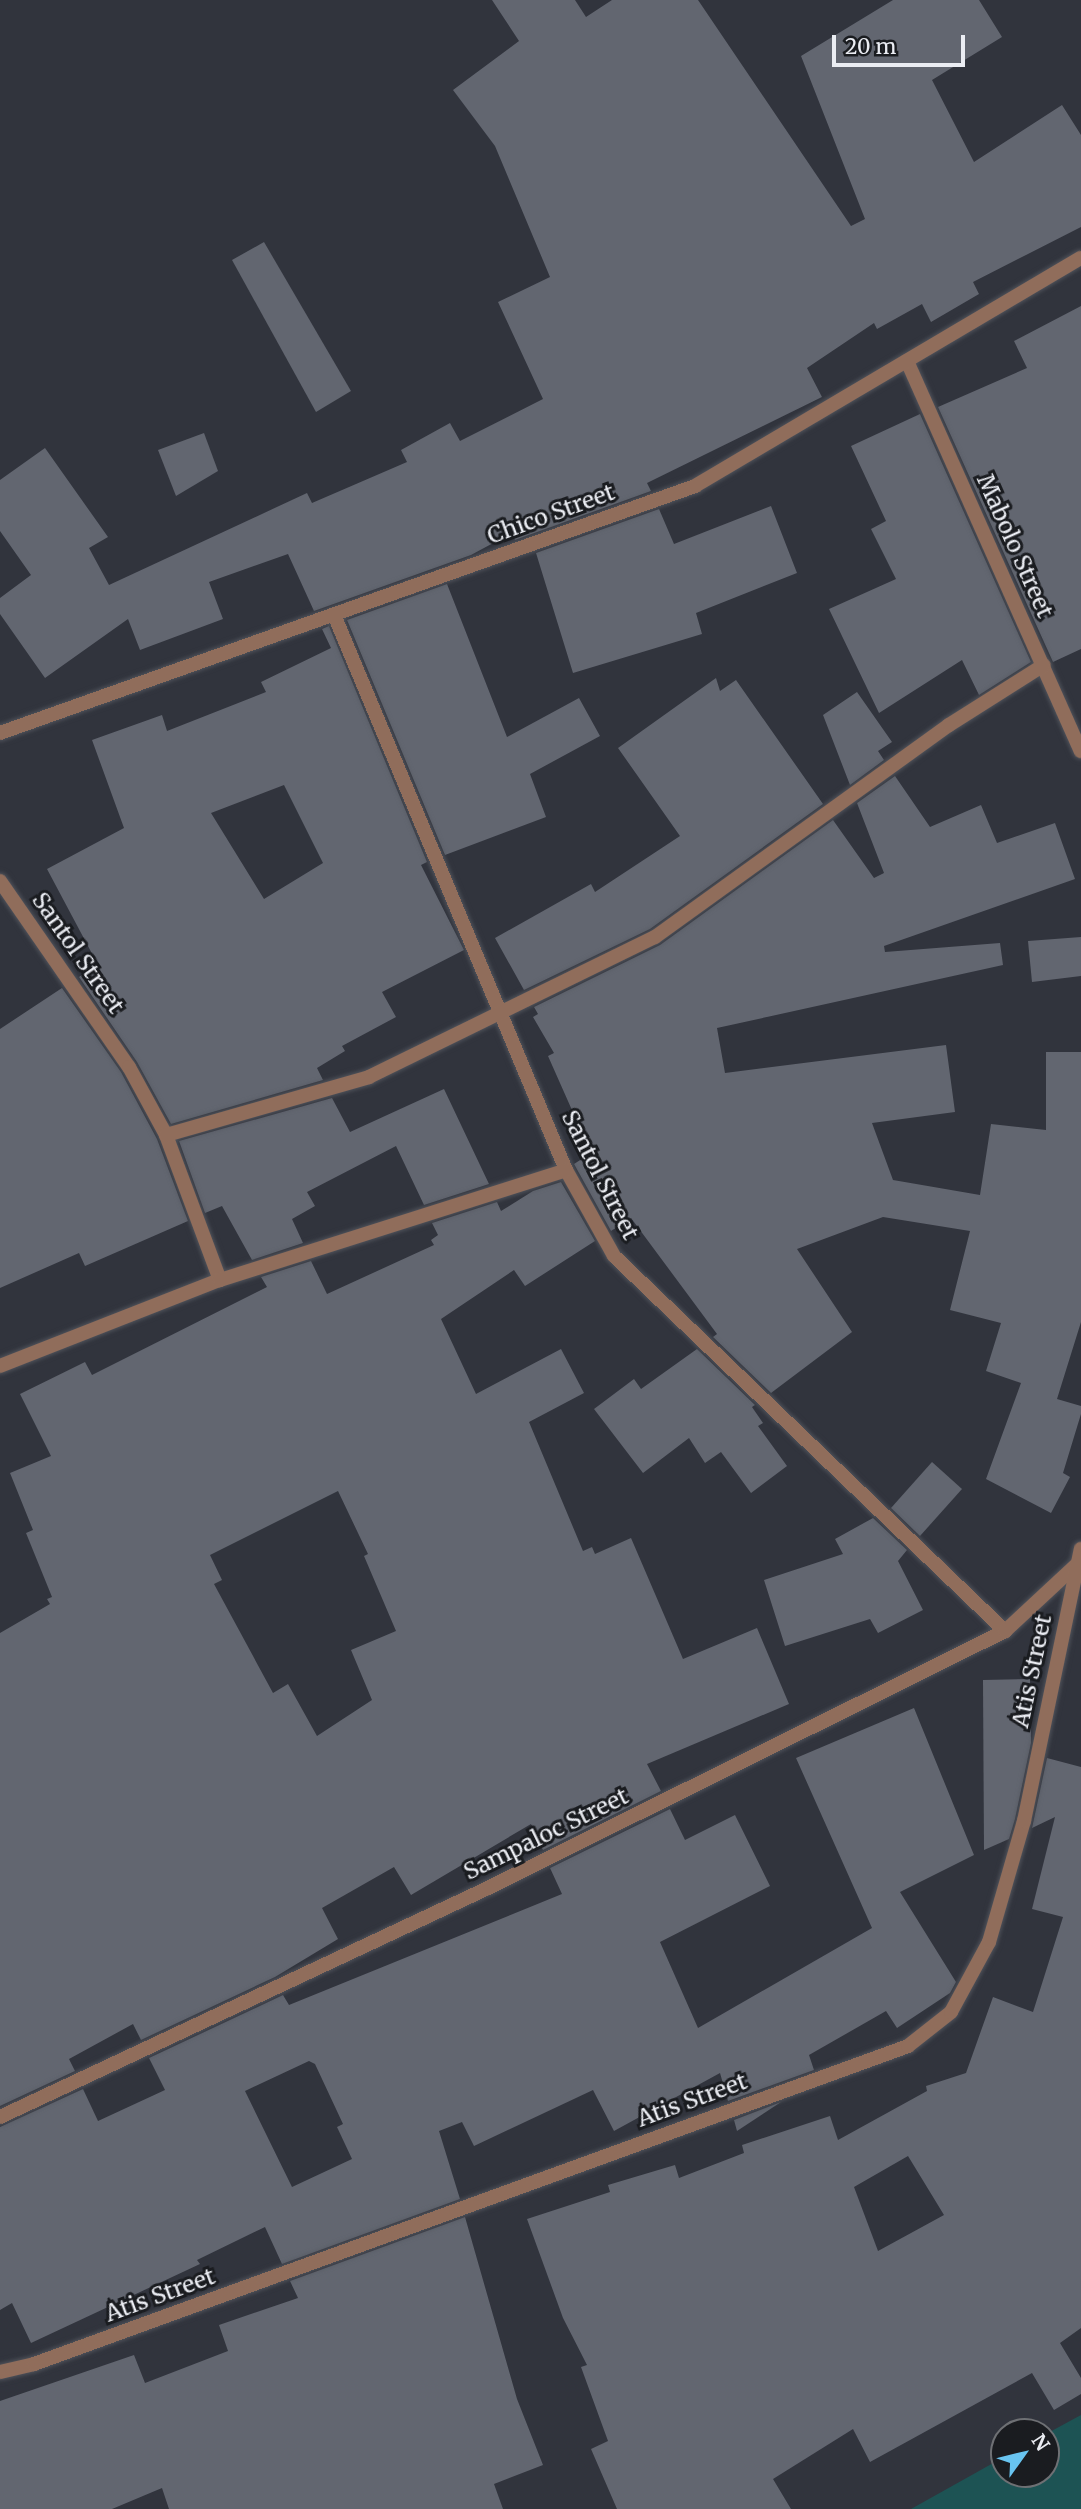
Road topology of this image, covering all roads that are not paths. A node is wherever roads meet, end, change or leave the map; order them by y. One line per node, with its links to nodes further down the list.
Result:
1 (1081, 258): 2 (street, Chico Street)
2 (907, 360): 3 (street, Chico Street); 4 (street, Mabolo Street)
3 (335, 617): 5 (street, Chico Street); 8 (street, Santol Street)
4 (1044, 665): 6 (street, Mabolo Street); 8 (street)
5 (0, 733)
6 (1081, 751)
7 (0, 881): 9 (street, Santol Street)
8 (500, 1015): 9 (street); 10 (street, Santol Street)
9 (166, 1135): 11 (street, Santol Street)
10 (566, 1170): 11 (street); 15 (street, Santol Street)
11 (220, 1280): 12 (street)
12 (0, 1366)
13 (1081, 1549): 14 (street)
14 (1077, 1564): 15 (street, Sampaloc Street); 17 (street, Atis Street)
15 (1004, 1631): 16 (street, Sampaloc Street)
16 (0, 2117)
17 (0, 2372)

